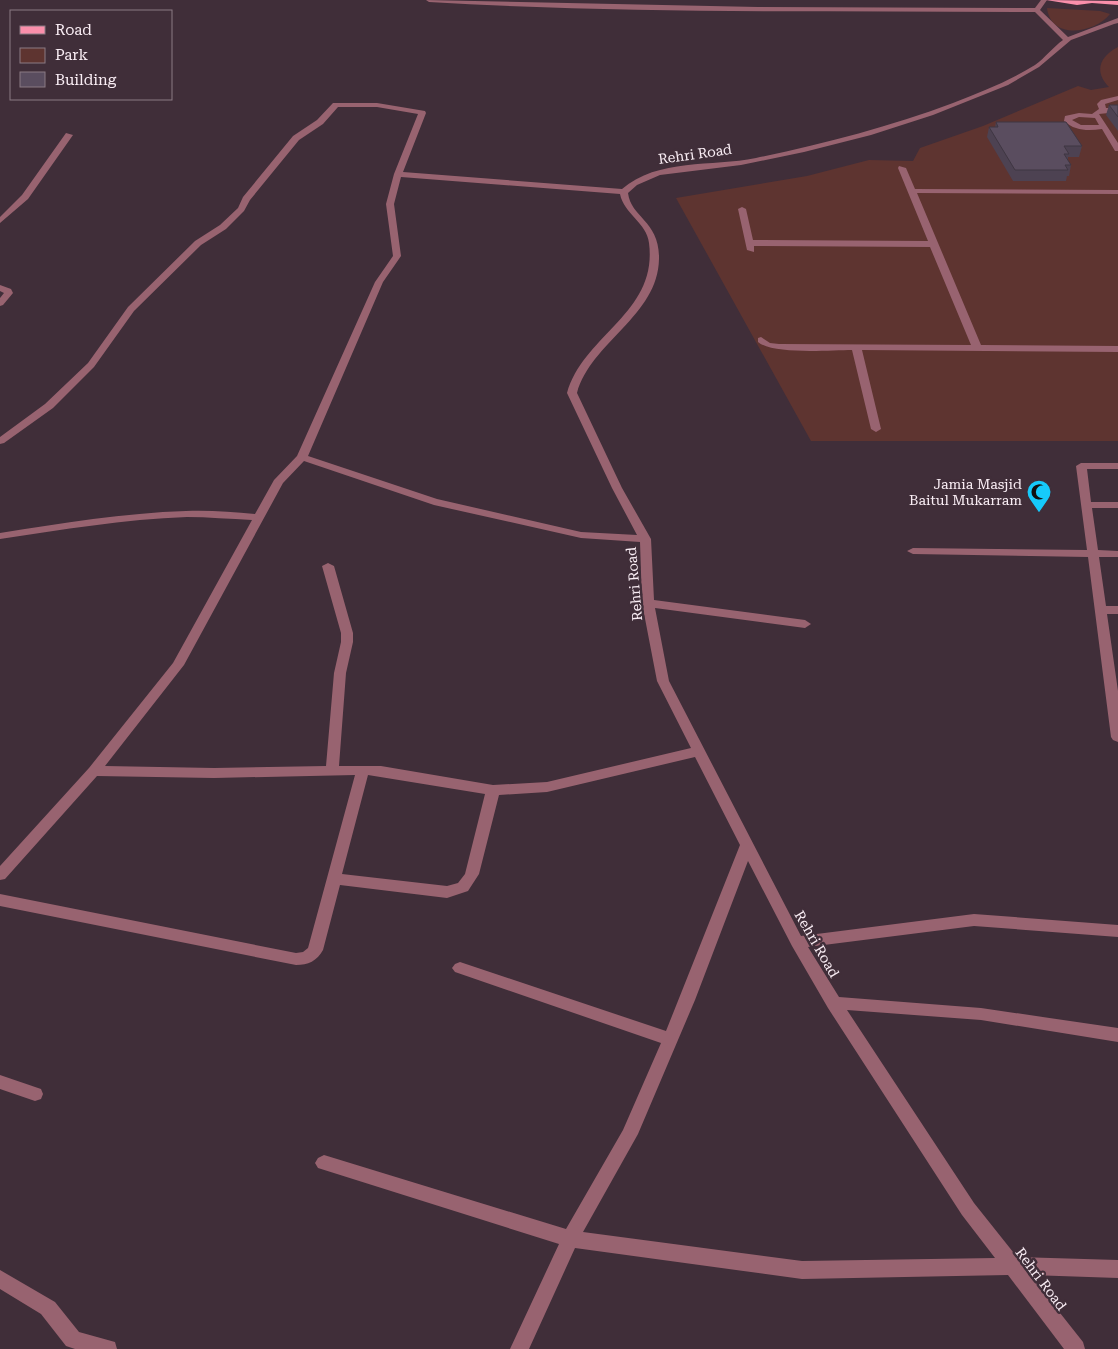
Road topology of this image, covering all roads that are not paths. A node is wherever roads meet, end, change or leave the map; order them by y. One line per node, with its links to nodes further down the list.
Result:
1 (429, 0): 6 (street)
2 (1044, 0): 6 (street)
3 (1049, 0): 4 (main road)
4 (1096, 1): 5 (main road)
5 (1118, 4)
6 (1037, 10): 8 (street)
7 (1118, 20): 8 (street, Rehri Road)
8 (1067, 40): 19 (street, Rehri Road)
9 (1118, 98): 10 (street)
10 (1103, 110): 11 (street); 12 (street)
11 (1118, 110)
12 (1096, 116): 13 (street); 13 (street)
13 (1103, 127): 15 (street)
14 (69, 135): 22 (street)
15 (1118, 149)
16 (902, 168): 18 (street)
17 (398, 174): 19 (street); 31 (street); 32 (street)
18 (911, 191): 20 (street); 23 (street)
19 (624, 192): 38 (street, Rehri Road)
20 (1118, 192)
21 (742, 209): 23 (street)
22 (0, 221)
23 (933, 244): 28 (street)
24 (0, 288): 25 (street)
25 (0, 303)
26 (761, 340): 27 (street)
27 (856, 347): 28 (street); 30 (street)
28 (977, 348): 29 (street)
29 (1118, 349)
30 (876, 428)
31 (0, 441)
32 (302, 457): 36 (street); 38 (street)
33 (1118, 466): 34 (street)
34 (1086, 505): 35 (street); 40 (street)
35 (1118, 505)
36 (259, 517): 37 (street); 51 (street)
37 (0, 536)
38 (645, 539): 43 (street, Rehri Road)
39 (913, 551): 40 (street)
40 (1093, 554): 41 (street); 44 (street)
41 (1118, 554)
42 (328, 566): 52 (street)
43 (648, 603): 46 (street); 49 (street, Rehri Road)
44 (1101, 610): 45 (street); 47 (street)
45 (1118, 610)
46 (805, 624)
47 (1113, 668): 48 (street)
48 (1118, 733)
49 (699, 751): 53 (street); 54 (street, Rehri Road)
50 (363, 770): 52 (street); 53 (street); 56 (street)
51 (94, 771): 52 (street); 55 (street)
52 (332, 771)
53 (493, 790): 56 (street)
54 (747, 846): 59 (street, Rehri Road); 63 (street)
55 (0, 875)
56 (335, 879): 57 (street)
57 (0, 900)
58 (1118, 931): 59 (street)
59 (798, 942): 61 (street, Rehri Road)
60 (460, 968): 63 (street)
61 (834, 1003): 62 (street); 68 (street, Rehri Road)
62 (1118, 1035)
63 (670, 1039): 67 (street)
64 (0, 1082): 65 (street)
65 (35, 1094)
66 (324, 1163): 67 (street)
67 (570, 1239): 68 (street); 72 (street)
68 (1012, 1266): 69 (street); 73 (street, Rehri Road)
69 (1118, 1269)
70 (0, 1279): 71 (street)
71 (108, 1349)
72 (519, 1349)
73 (1076, 1349)

